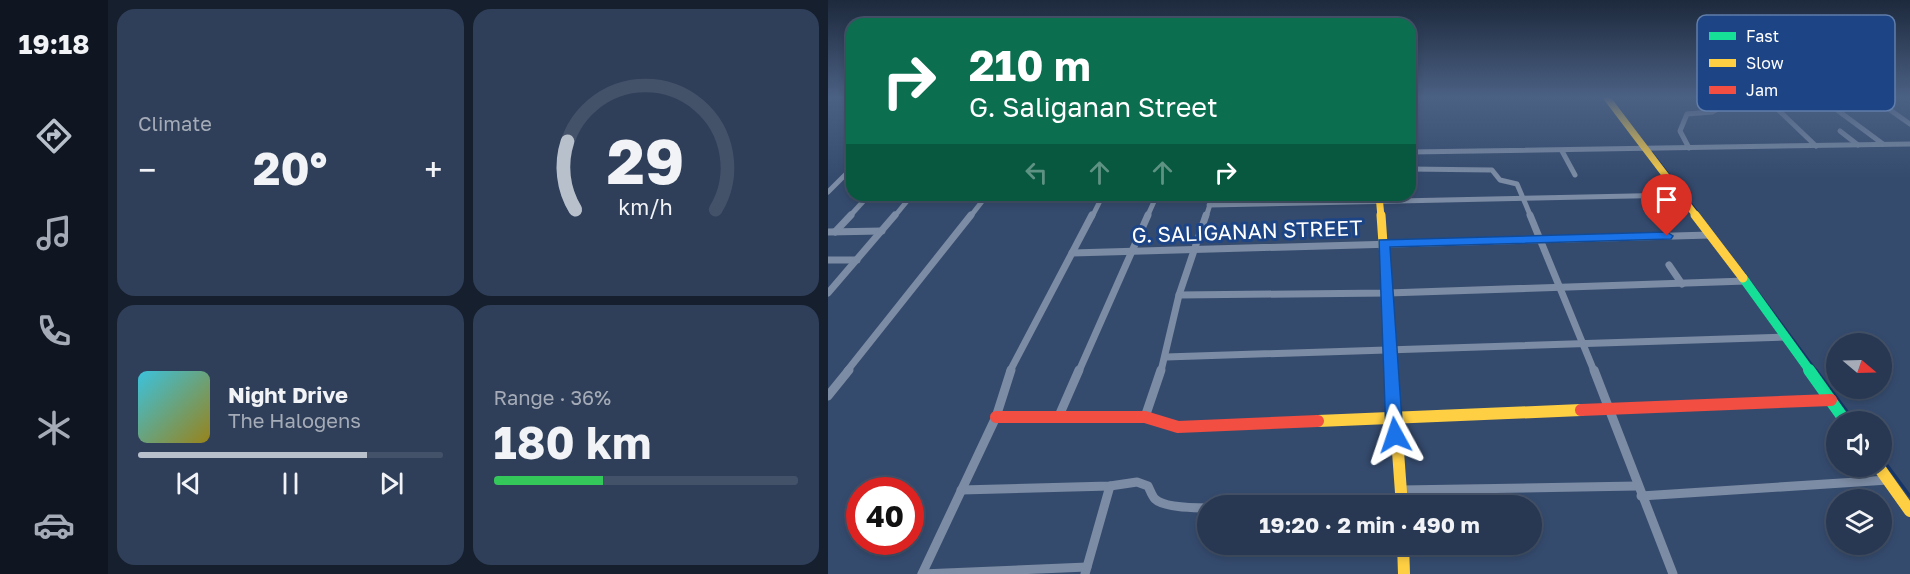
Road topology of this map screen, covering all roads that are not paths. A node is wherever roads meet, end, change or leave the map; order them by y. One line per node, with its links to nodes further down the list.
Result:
1 (1627, 125): 11 (street)
2 (1683, 125): 10 (street)
3 (1794, 125): 9 (street)
4 (1857, 125): 6 (street)
5 (1840, 131): 8 (street)
6 (1883, 144): 7 (street); 8 (street)
7 (1910, 144)
8 (1858, 145): 9 (street)
9 (1816, 146): 10 (street)
10 (1689, 148): 11 (street)
11 (1646, 150): 12 (street); 18 (street)
12 (1562, 151): 13 (street); 16 (street)
13 (1416, 152)
14 (1416, 169): 20 (street)
15 (846, 174): 17 (street)
16 (1575, 175)
17 (828, 192)
18 (1680, 195): 20 (street); 32 (street)
19 (1416, 198): 20 (street)
20 (1524, 199): 33 (street)
21 (863, 201): 31 (street)
22 (907, 201): 30 (street)
23 (982, 201): 51 (street)
24 (1100, 201): 37 (street)
25 (1154, 201): 36 (street)
26 (1211, 201): 29 (street)
27 (1307, 201): 29 (street)
28 (1380, 201): 34 (street)
29 (1209, 205): 35 (street)
30 (882, 231): 31 (street); 39 (street)
31 (832, 232)
32 (1710, 235): 33 (street, G. SALIGANAN STREET); 41 (street)
33 (1541, 239): 34 (street, G. SALIGANAN STREET); 43 (street)
34 (1384, 243): 35 (street, G. SALIGANAN STREET); 45 (street)
35 (1194, 250): 36 (street, G. SALIGANAN STREET); 46 (street)
36 (1132, 252): 37 (street, G. SALIGANAN STREET); 58 (street)
37 (1072, 253): 56 (street)
38 (828, 260): 39 (street)
39 (857, 260): 44 (street)
40 (1669, 265): 42 (street)
41 (1746, 281): 42 (street); 47 (street)
42 (1682, 284): 43 (street)
43 (1562, 288): 45 (street); 48 (street)
44 (829, 291)
45 (1388, 292): 46 (street); 49 (street)
46 (1179, 295): 50 (street)
47 (1786, 337): 48 (street); 52 (street)
48 (1583, 342): 49 (street); 53 (street)
49 (1390, 350): 50 (street); 55 (street)
50 (1166, 357): 57 (street)
51 (828, 396)
52 (1831, 400): 53 (street); 54 (street)
53 (1609, 409): 55 (street); 62 (street)
54 (1838, 411)
55 (1393, 416): 57 (street); 64 (street)
56 (996, 417): 58 (street); 63 (street)
57 (1145, 417): 58 (street)
58 (1058, 418)
59 (1886, 477): 60 (street)
60 (1888, 480): 66 (street); 68 (street)
61 (1110, 486): 63 (street); 67 (street); 70 (street)
62 (1637, 486): 64 (street); 66 (street)
63 (961, 490): 71 (street)
64 (1401, 490): 65 (street)
65 (1401, 495)
66 (1641, 496): 73 (street)
67 (1197, 508)
68 (1910, 511)
69 (1403, 555): 72 (street)
70 (1086, 571): 71 (street)
71 (922, 574)
72 (1404, 574)
73 (1672, 574)

